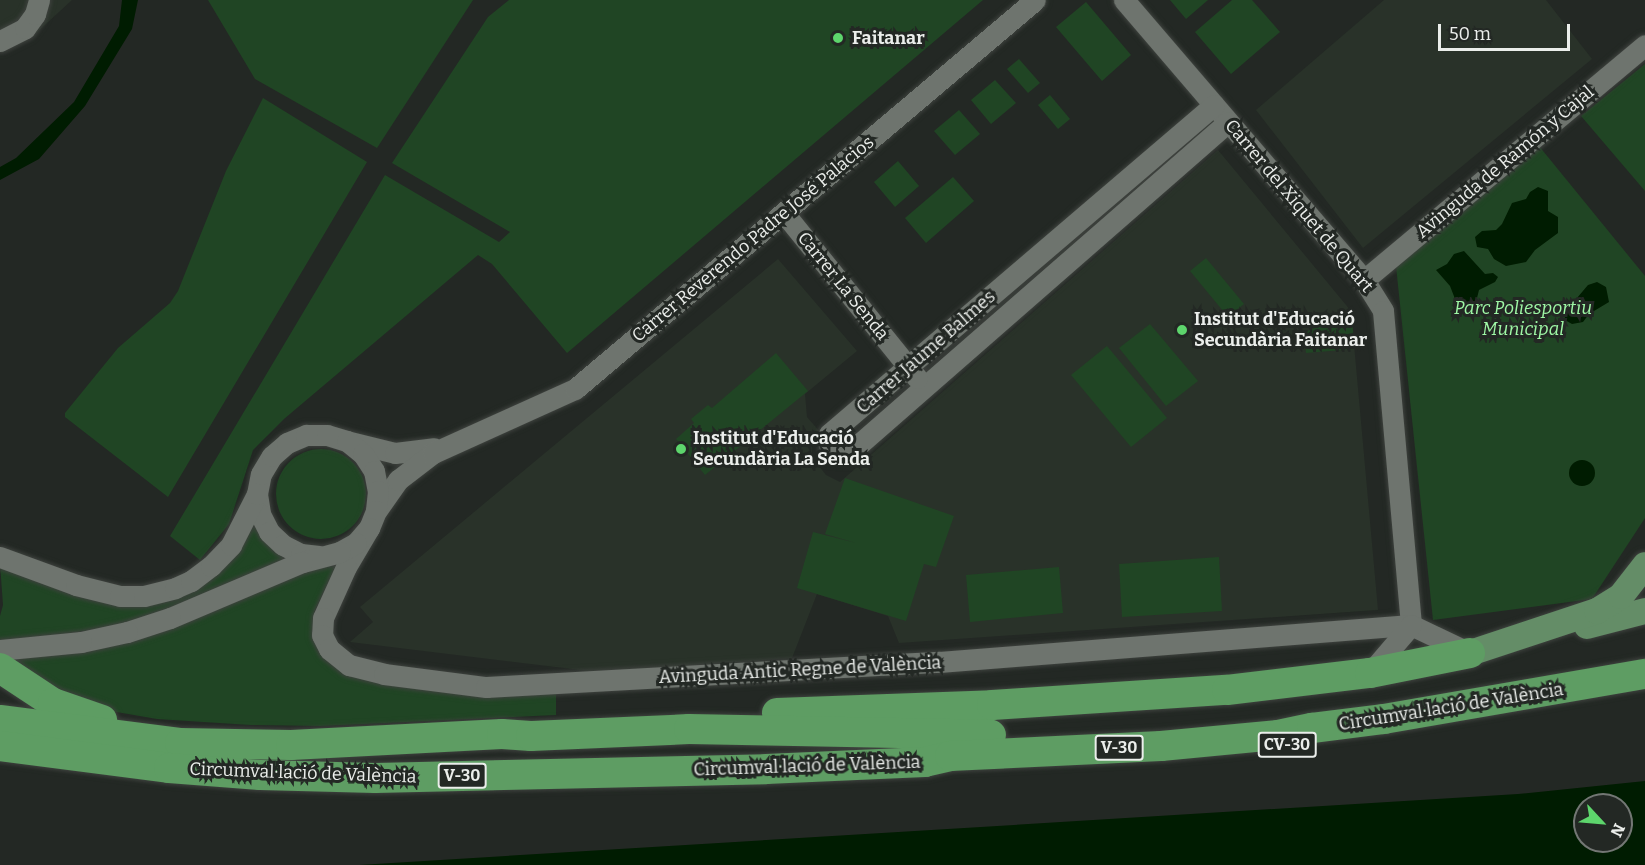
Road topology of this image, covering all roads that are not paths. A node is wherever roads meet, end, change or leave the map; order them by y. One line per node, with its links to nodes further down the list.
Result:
1 (39, 0): 4 (street)
2 (1035, 0): 8 (street, Carrer Reverendo Padre José Palacios)
3 (1124, 0): 6 (street, Carrer del Xiquet de Quart)
4 (0, 41)
5 (1645, 45): 9 (street, Avinguda de Ramón y Cajal)
6 (1214, 105): 7 (street, Carrer del Xiquet de Quart); 10 (street, Carrer Jaume Balmes)
7 (1228, 122): 9 (street, Carrer del Xiquet de Quart); 11 (street, Carrer Jaume Balmes)
8 (784, 213): 10 (street, Carrer La Senda); 13 (street, Carrer Reverendo Padre José Palacios)
9 (1364, 279): 20 (street, Carrer del Xiquet de Quart)
10 (908, 368): 11 (street, Carrer La Senda); 11 (street, Carrer Jaume Balmes)
11 (925, 387)
12 (347, 441): 13 (street, Carrer Reverendo Padre José Palacios); 14 (street); 15 (street)
13 (450, 444): 15 (street, Carrer Reverendo Padre José Palacios)
14 (257, 494): 16 (street); 17 (street)
15 (372, 520): 17 (street); 20 (street, Avinguda Antic Regne de València)
16 (0, 556)
17 (321, 556): 23 (street)
18 (1645, 565): 21 (main road)
19 (1645, 611): 21 (main road)
20 (1411, 625): 22 (street); 24 (street)
21 (1510, 642): 22 (main road)
22 (1470, 653): 24 (highway)
23 (1, 663): 30 (highway)
24 (1370, 673): 29 (highway)
25 (1645, 674): 28 (highway, Circumval·lació de València / V-30)
26 (1645, 689): 32 (highway, CV-30)
27 (0, 720): 30 (highway, Circumval·lació de València / V-30)
28 (1312, 728): 29 (highway); 32 (highway, Circumval·lació de València / V-30)
29 (502, 734): 30 (highway, Circumval·lació de València / V-30)
30 (217, 741)
31 (0, 746): 32 (highway, Circumval·lació de València / V-30)
32 (925, 762)

